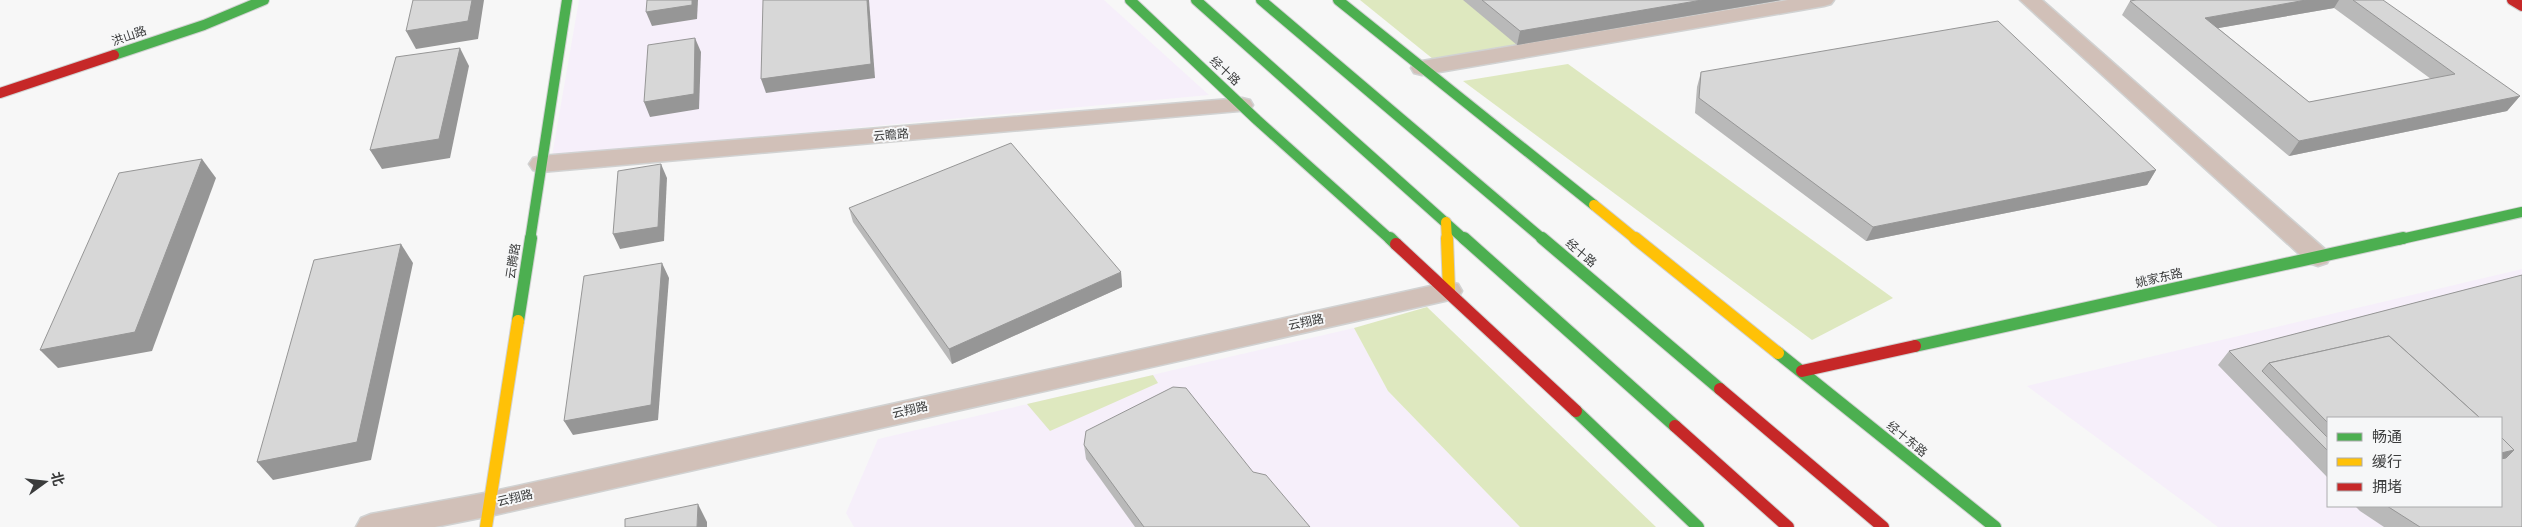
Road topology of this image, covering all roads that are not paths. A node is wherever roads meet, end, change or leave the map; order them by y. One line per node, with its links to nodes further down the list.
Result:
1 (264, 0): 15 (main road, 洪山路)
2 (567, 0): 17 (main road, 云腾路)
3 (1130, 0): 16 (main road, 经十路)
4 (1196, 0): 19 (main road)
5 (1261, 0): 27 (main road, 经十路)
6 (1338, 0): 13 (main road)
7 (1824, 0): 10 (street)
8 (2030, 0): 20 (street)
9 (2512, 0): 11 (main road)
10 (1790, 3): 13 (street)
11 (2522, 6)
12 (169, 24): 14 (main road, 洪山路)
13 (1422, 68): 22 (main road)
14 (0, 82)
15 (0, 93)
16 (1242, 105): 17 (street, 云瞻路); 21 (main road, 经十路)
17 (541, 164): 23 (main road, 云腾路)
18 (2522, 212): 20 (main road, 姚家东路)
19 (1446, 222): 21 (main road); 26 (main road)
20 (2318, 257): 22 (main road, 姚家东路)
21 (1449, 290): 23 (street, 云翔路); 25 (main road, 经十路)
22 (1802, 372): 28 (main road, 经十东路)
23 (488, 515): 24 (street, 云翔路)
24 (371, 527)
25 (1698, 527)
26 (1788, 527)
27 (1883, 527)
28 (1996, 527)

